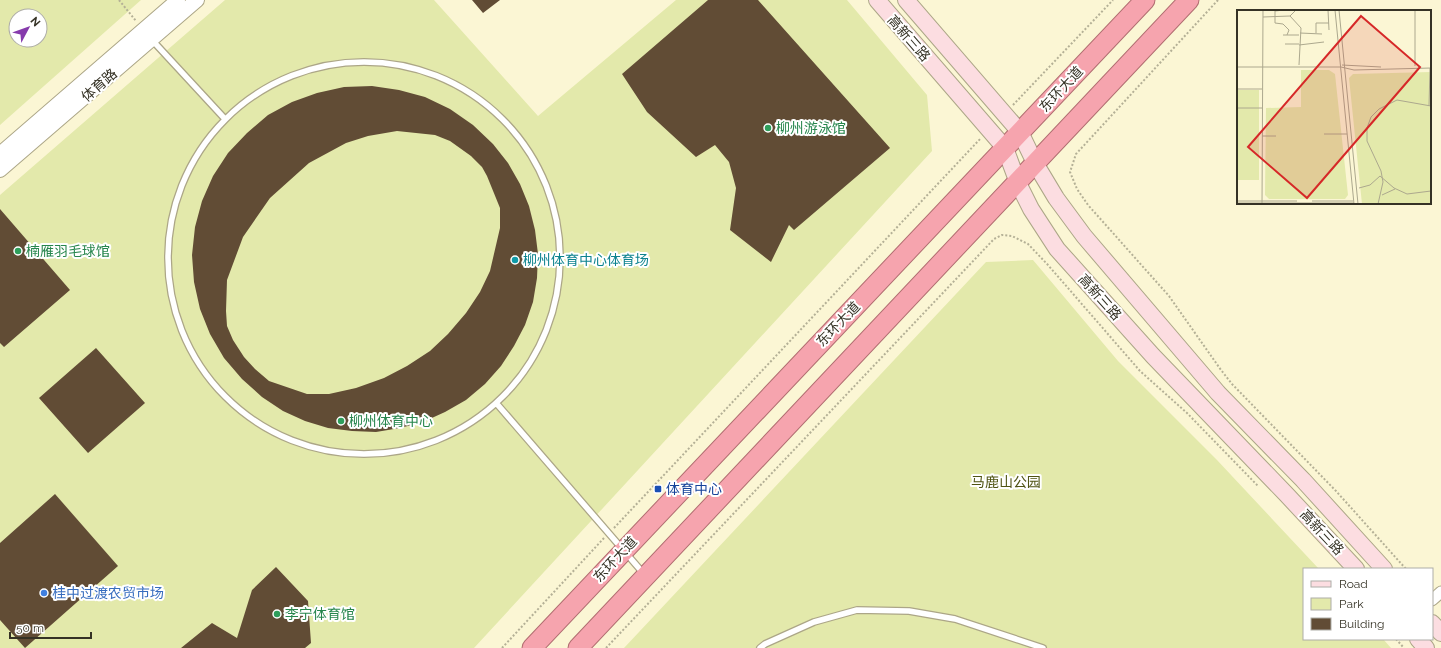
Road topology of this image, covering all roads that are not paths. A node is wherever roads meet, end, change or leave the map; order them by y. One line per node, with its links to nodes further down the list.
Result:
1 (178, 0): 7 (street, 体育路)
2 (197, 0): 7 (street, 体育路)
3 (877, 0): 10 (main road, 高新三路)
4 (906, 0): 9 (main road, 高新三路)
5 (1145, 0): 9 (highway, 东环大道)
6 (1189, 0): 12 (highway)
7 (148, 35): 8 (lane); 11 (street, 体育路); 13 (street, 体育路)
8 (225, 119): 15 (lane); 15 (lane)
9 (1020, 132): 10 (highway, 东环大道); 12 (main road, 高新三路)
10 (1005, 148): 14 (main road, 高新三路); 16 (highway, 东环大道)
11 (0, 154)
12 (1035, 163): 14 (highway); 18 (main road, 高新三路)
13 (0, 170)
14 (1018, 183): 17 (main road, 高新三路); 19 (highway)
15 (497, 404): 16 (lane)
16 (623, 551): 19 (lane); 25 (highway, 东环大道)
17 (1355, 568)
18 (1383, 568)
19 (646, 576): 26 (highway)
20 (1441, 592): 21 (street)
21 (1433, 599)
22 (1433, 624): 23 (main road)
23 (1441, 633)
24 (1419, 640): 29 (main road)
25 (532, 648)
26 (578, 648)
27 (760, 648): 28 (lane)
28 (1043, 648)
29 (1426, 648)

